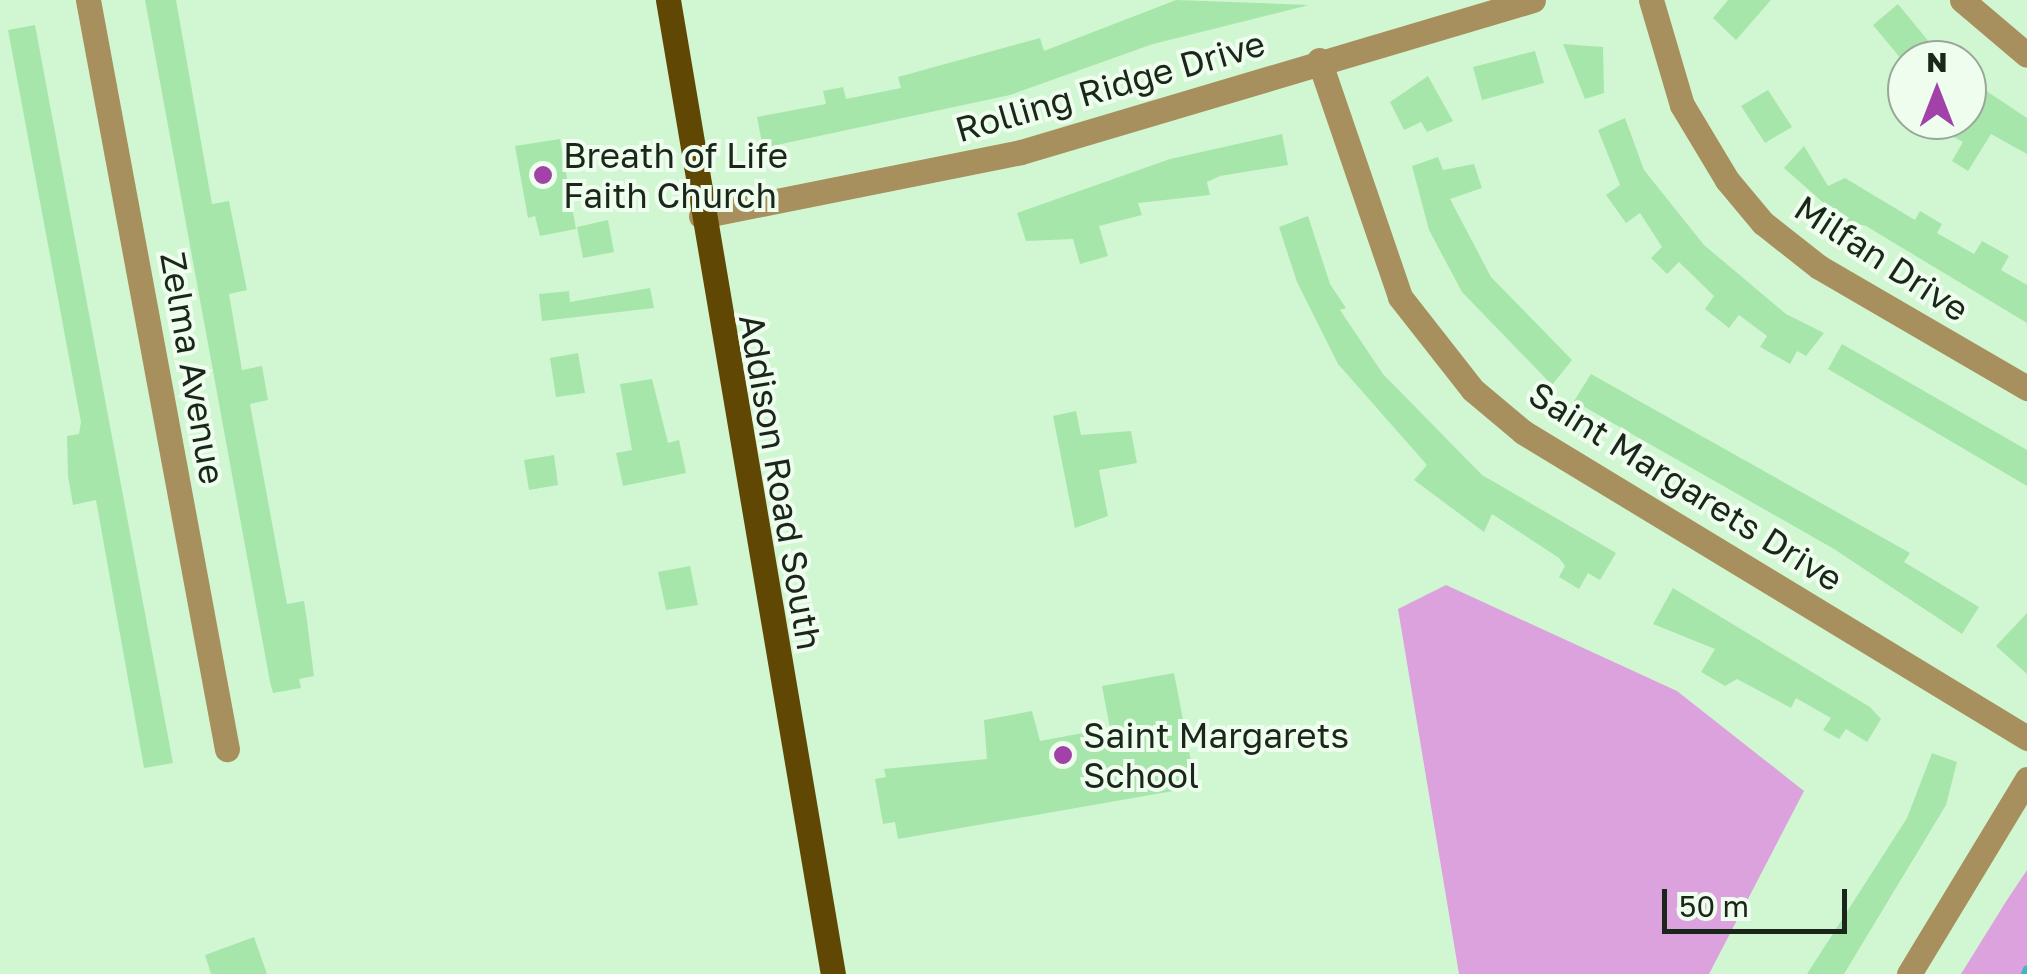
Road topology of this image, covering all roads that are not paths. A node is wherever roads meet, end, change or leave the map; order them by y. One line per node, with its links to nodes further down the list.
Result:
1 (88, 0): 11 (street, Zelma Avenue)
2 (668, 0): 8 (main road, Addison Road South)
3 (1533, 0): 7 (street, Rolling Ridge Drive)
4 (1651, 0): 9 (street, Milfan Drive)
5 (1962, 0): 6 (street)
6 (2027, 55)
7 (1319, 60): 8 (street, Rolling Ridge Drive); 10 (street, Saint Margarets Drive)
8 (701, 216): 13 (main road, Addison Road South)
9 (2027, 388)
10 (2027, 738)
11 (227, 749)
12 (2027, 779): 14 (street)
13 (832, 974)
14 (1909, 974)

